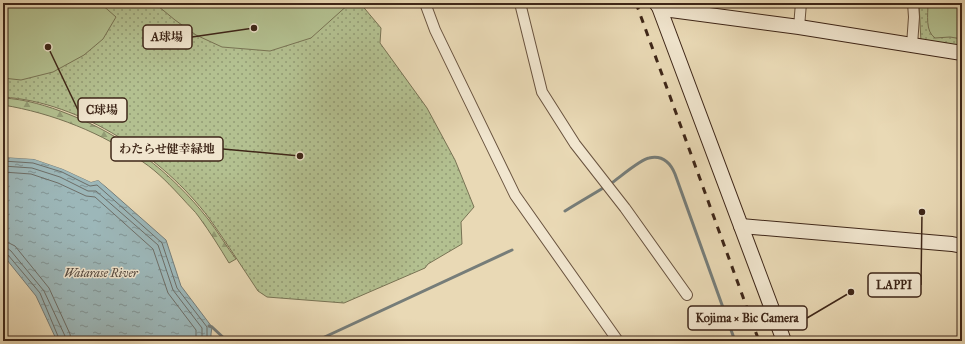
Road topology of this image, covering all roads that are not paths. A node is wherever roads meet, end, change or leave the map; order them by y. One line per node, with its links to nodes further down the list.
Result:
1 (425, 3): 12 (street)
2 (520, 3): 11 (street)
3 (801, 3): 6 (street)
4 (913, 3): 7 (street)
5 (657, 5): 6 (street); 9 (street)
6 (798, 27): 7 (street)
7 (912, 45): 8 (street)
8 (962, 53)
9 (741, 226): 10 (street); 13 (street)
10 (962, 246)
11 (687, 295)
12 (618, 341)
13 (784, 341)

